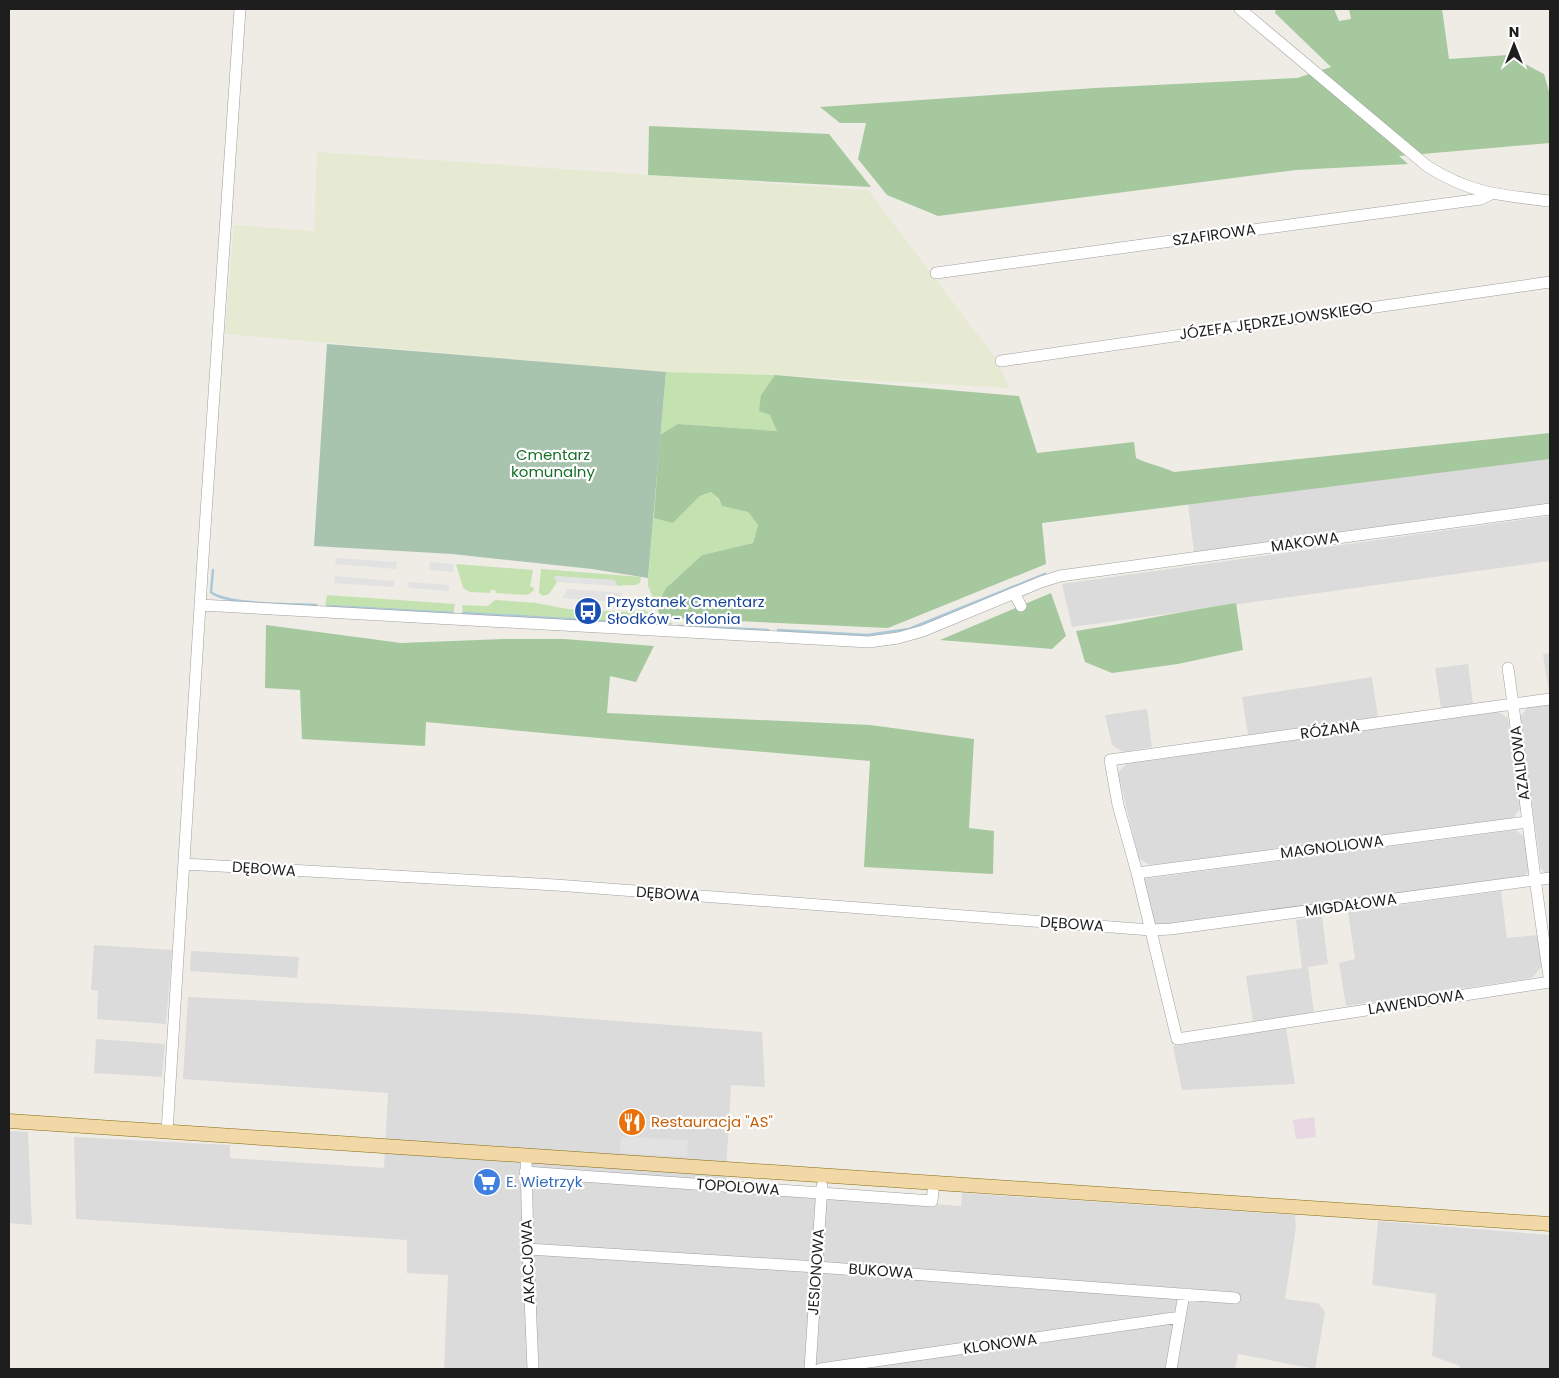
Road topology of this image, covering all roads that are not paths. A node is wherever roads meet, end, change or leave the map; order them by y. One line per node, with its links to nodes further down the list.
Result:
1 (240, 9): 10 (street)
2 (1240, 9): 3 (street)
3 (1491, 194): 4 (street); 5 (street, SZAFIROWA)
4 (1550, 201)
5 (936, 273)
6 (1550, 282): 7 (street, JÓZEFA JĘDRZEJOWSKIEGO)
7 (1001, 361)
8 (1550, 509): 9 (street, MAKOWA)
9 (1014, 593): 10 (street, MAKOWA); 11 (street)
10 (200, 605): 16 (street)
11 (1021, 606)
12 (1508, 668): 14 (street, AZALIOWA)
13 (1550, 699): 14 (street, RÓŻANA)
14 (1513, 704): 15 (street, AZALIOWA); 17 (street, RÓŻANA)
15 (1527, 822): 17 (street, MAGNOLIOWA); 19 (street, AZALIOWA)
16 (184, 864): 20 (street, DĘBOWA); 23 (street)
17 (1137, 873): 20 (street)
18 (1550, 878): 19 (street, MIGDAŁOWA)
19 (1536, 880): 20 (street, MIGDAŁOWA); 21 (street, LAWENDOWA)
20 (1151, 930): 21 (street, LAWENDOWA)
21 (1550, 984)
22 (9, 1121): 23 (main road)
23 (168, 1132): 24 (main road)
24 (526, 1156): 25 (street, AKACJOWA); 26 (main road)
25 (525, 1172): 28 (street, TOPOLOWA); 30 (street, AKACJOWA)
26 (822, 1175): 27 (main road); 28 (street, JESIONOWA)
27 (934, 1182): 28 (street, TOPOLOWA); 29 (main road)
28 (821, 1192): 31 (street, JESIONOWA)
29 (1550, 1224)
30 (528, 1249): 31 (street, BUKOWA); 36 (street, AKACJOWA)
31 (817, 1267): 32 (street, BUKOWA); 37 (street, JESIONOWA)
32 (1184, 1294): 33 (street, BUKOWA); 34 (street)
33 (1235, 1298)
34 (1180, 1317): 35 (street, KLONOWA); 39 (street)
35 (894, 1364): 38 (street, KLONOWA)
36 (533, 1369)
37 (810, 1369)
38 (820, 1369)
39 (1171, 1369)

